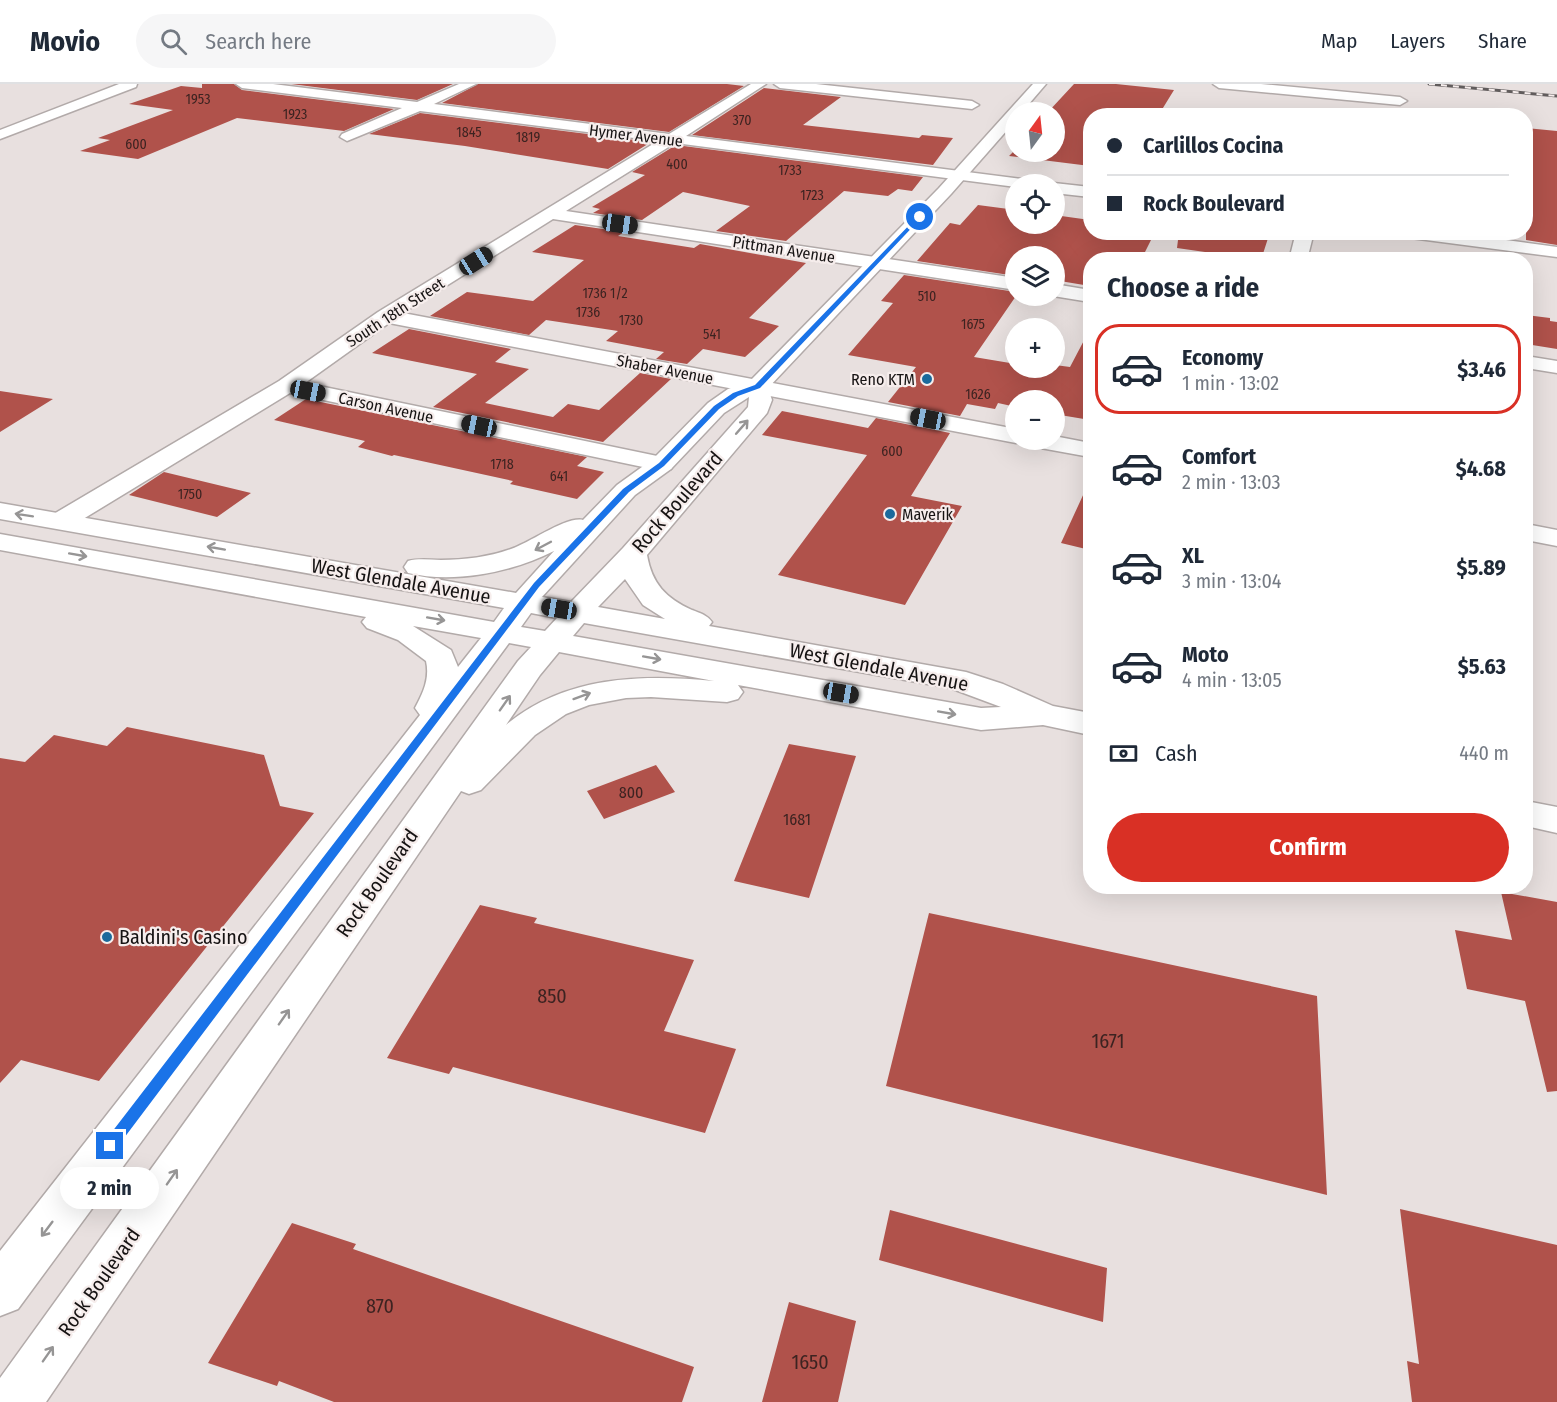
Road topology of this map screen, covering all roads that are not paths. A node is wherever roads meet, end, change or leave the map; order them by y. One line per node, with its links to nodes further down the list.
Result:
1 (131, 84): 11 (street)
2 (242, 84): 10 (street, Hymer Avenue)
3 (470, 84): 10 (street)
4 (760, 84): 13 (street, South 18th Street)
5 (780, 84): 9 (street)
6 (1040, 84): 14 (street, Rock Boulevard)
7 (1219, 84): 8 (street)
8 (1400, 101)
9 (972, 105)
10 (418, 106): 12 (street); 13 (street, Hymer Avenue)
11 (0, 135)
12 (347, 137)
13 (669, 139): 14 (street, Hymer Avenue); 18 (street, South 18th Street)
14 (959, 175): 15 (street, Hymer Avenue); 21 (street, Rock Boulevard)
15 (1005, 181)
16 (1065, 189): 17 (street)
17 (1083, 191)
18 (552, 214): 21 (street, Pittman Avenue); 25 (street, South 18th Street)
19 (1465, 240): 20 (street)
20 (1557, 252)
21 (875, 263): 22 (street, Pittman Avenue); 29 (street, Rock Boulevard)
22 (1005, 282)
23 (1065, 293): 24 (street)
24 (1083, 295)
25 (386, 316): 28 (street, South 18th Street); 29 (street, Shaber Avenue)
26 (1533, 363): 27 (street)
27 (1557, 367)
28 (286, 386): 33 (street, Carson Avenue); 36 (street, South 18th Street)
29 (757, 387): 30 (street, Shaber Avenue); 33 (street, Rock Boulevard); 40 (street, Rock Boulevard, one-way to 29)
30 (1005, 434)
31 (1065, 445): 32 (street)
32 (1083, 449)
33 (662, 464): 34 (street, Rock Boulevard)
34 (626, 490): 41 (street, one-way to 41); 43 (street, Rock Boulevard)
35 (0, 511): 36 (street, West Glendale Avenue, one-way to 35)
36 (61, 521): 41 (street, West Glendale Avenue, one-way to 36)
37 (1533, 533): 38 (street)
38 (1557, 538)
39 (0, 542): 42 (street, West Glendale Avenue, one-way to 42)
40 (633, 554): 44 (street, Rock Boulevard); 45 (street)
41 (264, 556): 43 (street, West Glendale Avenue)
42 (284, 592): 43 (street, West Glendale Avenue, one-way to 43); 49 (street)
43 (511, 616): 44 (street, West Glendale Avenue); 49 (street, Rock Boulevard)
44 (565, 626): 45 (street, West Glendale Avenue); 46 (street, West Glendale Avenue, one-way to 46); 52 (street, Rock Boulevard, one-way to 44)
45 (803, 651): 47 (street, West Glendale Avenue)
46 (912, 706): 47 (street, West Glendale Avenue, one-way to 47); 52 (street, one-way to 46)
47 (1045, 715): 48 (street, West Glendale Avenue)
48 (1083, 723)
49 (412, 745): 53 (street, Rock Boulevard, one-way to 53)
50 (1533, 815): 51 (street)
51 (1557, 820)
52 (396, 856): 54 (street, Rock Boulevard, one-way to 52)
53 (0, 1291)
54 (15, 1402)

